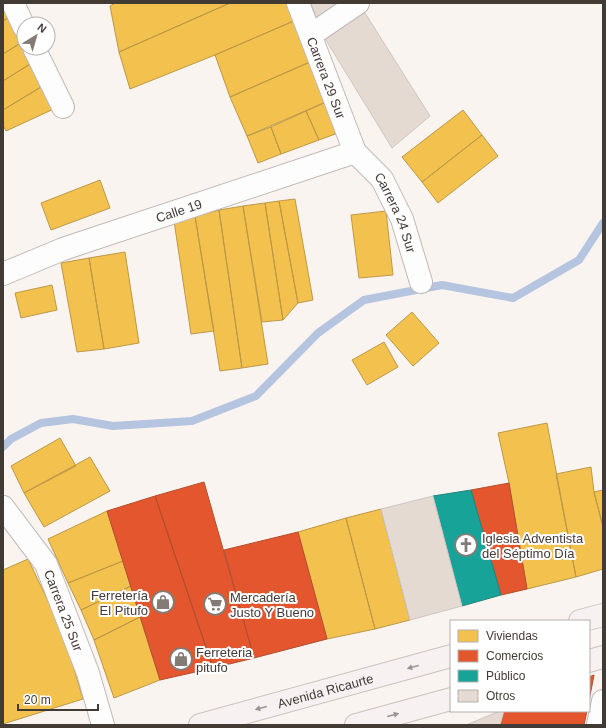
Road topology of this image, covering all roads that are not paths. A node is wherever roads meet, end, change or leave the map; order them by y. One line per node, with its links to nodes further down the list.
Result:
1 (13, 3): 4 (street)
2 (298, 3): 5 (street, Carrera 29 Sur)
3 (358, 3): 5 (street)
4 (19, 16)
5 (311, 35): 8 (street, Carrera 29 Sur)
6 (38, 56): 7 (street)
7 (63, 107)
8 (355, 152): 9 (street, Calle 19); 10 (street, Carrera 24 Sur)
9 (3, 274)
10 (421, 282)
11 (3, 507): 19 (street, Carrera 25 Sur)
12 (603, 615): 13 (main road)
13 (584, 620)
14 (450, 656): 20 (main road, Avenida Ricaurte, one-way to 20)
15 (603, 657): 16 (main road)
16 (590, 661)
17 (450, 699): 21 (main road, one-way to 17)
18 (603, 701): 22 (street)
19 (103, 725)
20 (200, 725)
21 (356, 725)
22 (598, 725)

